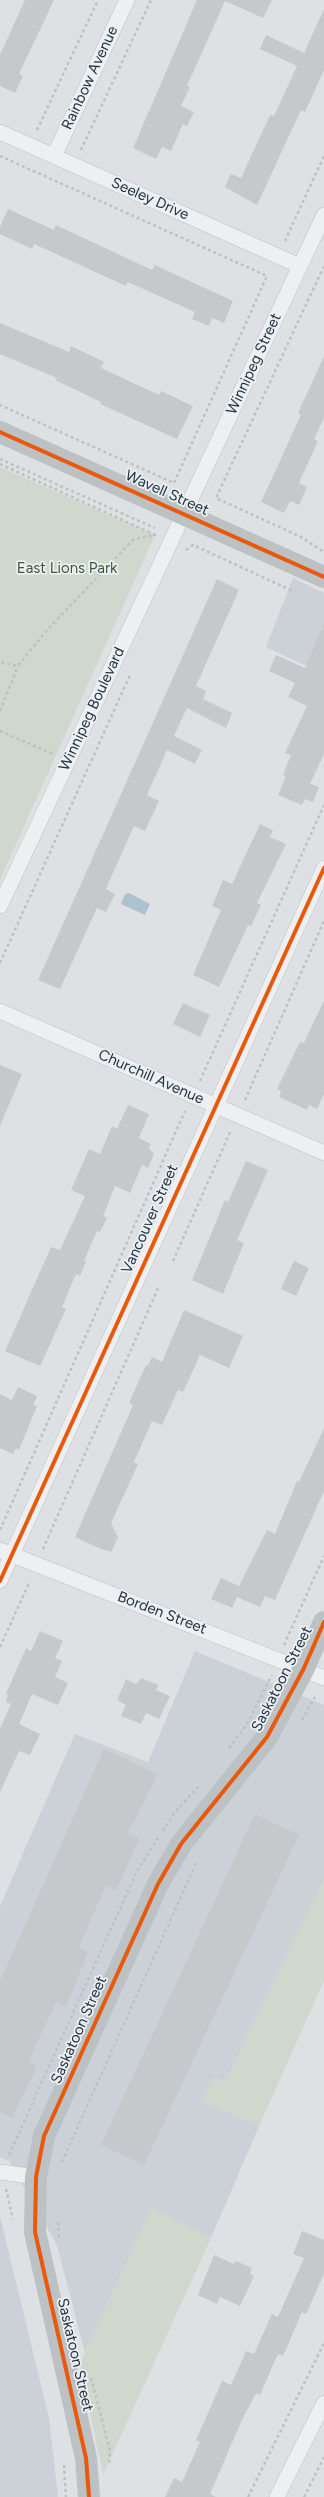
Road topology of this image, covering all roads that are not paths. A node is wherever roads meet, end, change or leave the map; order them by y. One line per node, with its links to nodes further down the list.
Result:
1 (127, 0): 3 (street, Rainbow Avenue)
2 (0, 132): 3 (street, Seeley Drive)
3 (54, 156): 5 (street, Seeley Drive)
4 (324, 215): 5 (street, Winnipeg Street)
5 (300, 266): 7 (street, Winnipeg Street)
6 (0, 432): 7 (street, Wavell Street)
7 (184, 513): 8 (street, Wavell Street); 10 (street, Winnipeg Boulevard)
8 (324, 577)
9 (323, 875): 12 (street, Vancouver Street)
10 (0, 906)
11 (0, 1011): 12 (street, Churchill Avenue)
12 (215, 1105): 13 (street, Churchill Avenue); 14 (street, Vancouver Street)
13 (324, 1153)
14 (6, 1553): 15 (street, Vancouver Street); 17 (street, Borden Street)
15 (0, 1581)
16 (324, 1622): 17 (street, Saskatoon Street)
17 (304, 1668): 18 (street, Borden Street); 20 (street, Saskatoon Street)
18 (324, 1678)
19 (0, 2172): 20 (street)
20 (36, 2177): 22 (street, Saskatoon Street)
21 (324, 2403): 23 (street)
22 (89, 2497)
23 (277, 2497)

